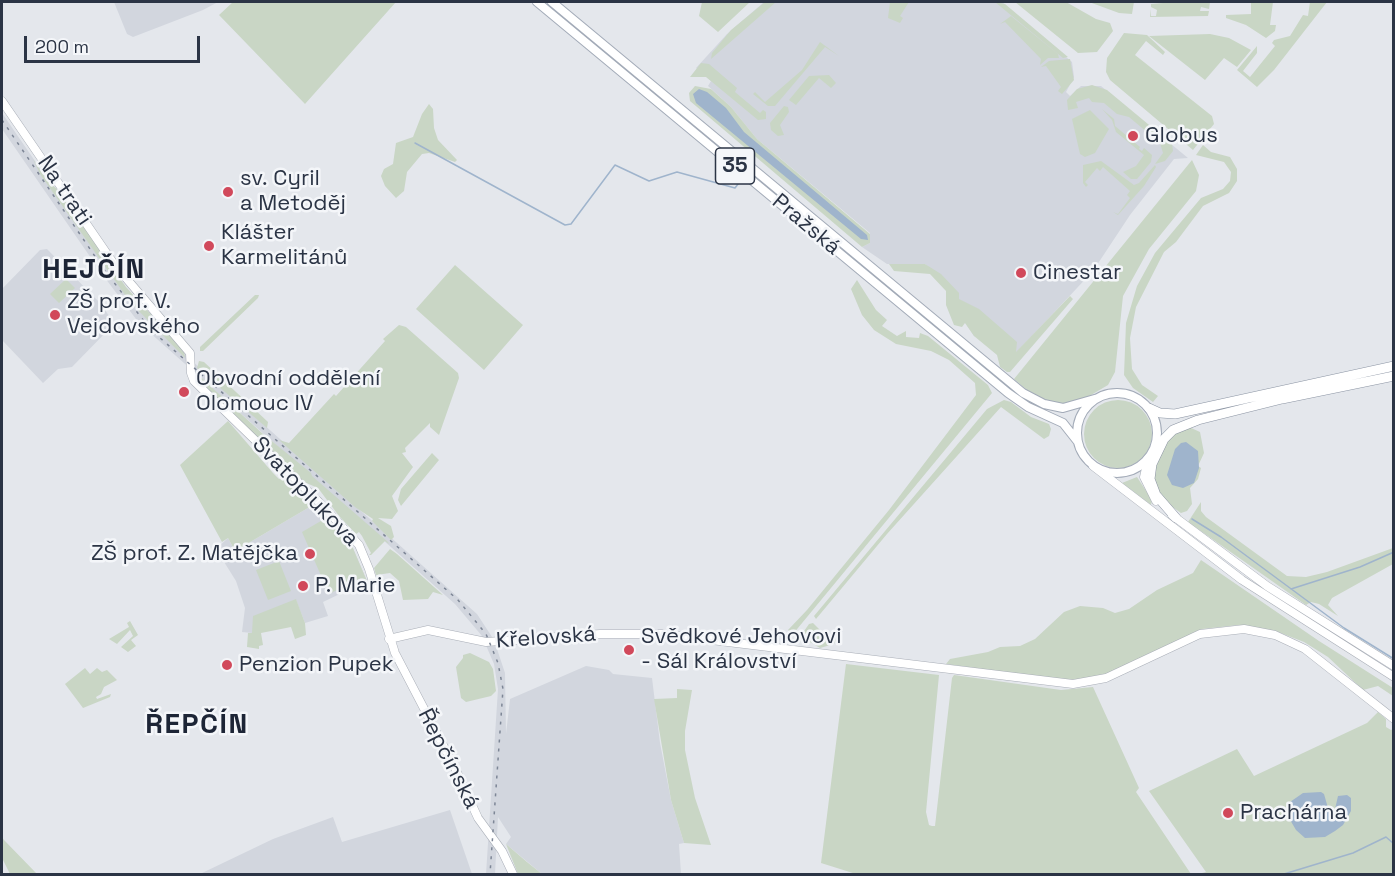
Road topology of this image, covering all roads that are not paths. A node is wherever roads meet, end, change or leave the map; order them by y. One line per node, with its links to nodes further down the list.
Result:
1 (537, 2): 10 (main road, Pražská / 35)
2 (552, 2): 7 (main road, Pražská / 35)
3 (2, 101): 4 (main road, Na trati)
4 (190, 365): 15 (main road, Svatoplukova)
5 (1394, 366): 8 (highway)
6 (1394, 376): 9 (highway)
7 (1098, 398): 8 (main road); 10 (main road)
8 (1149, 408): 11 (main road)
9 (1198, 420): 11 (highway); 14 (highway)
10 (1078, 442): 13 (main road)
11 (1156, 442): 12 (main road)
12 (1148, 459): 13 (main road); 14 (main road)
13 (1093, 466): 17 (main road)
14 (1176, 518): 16 (main road)
15 (389, 639): 18 (main road, Křelovská); 19 (main road, Řepčínská)
16 (1394, 666)
17 (1394, 678)
18 (1394, 719)
19 (513, 874)

